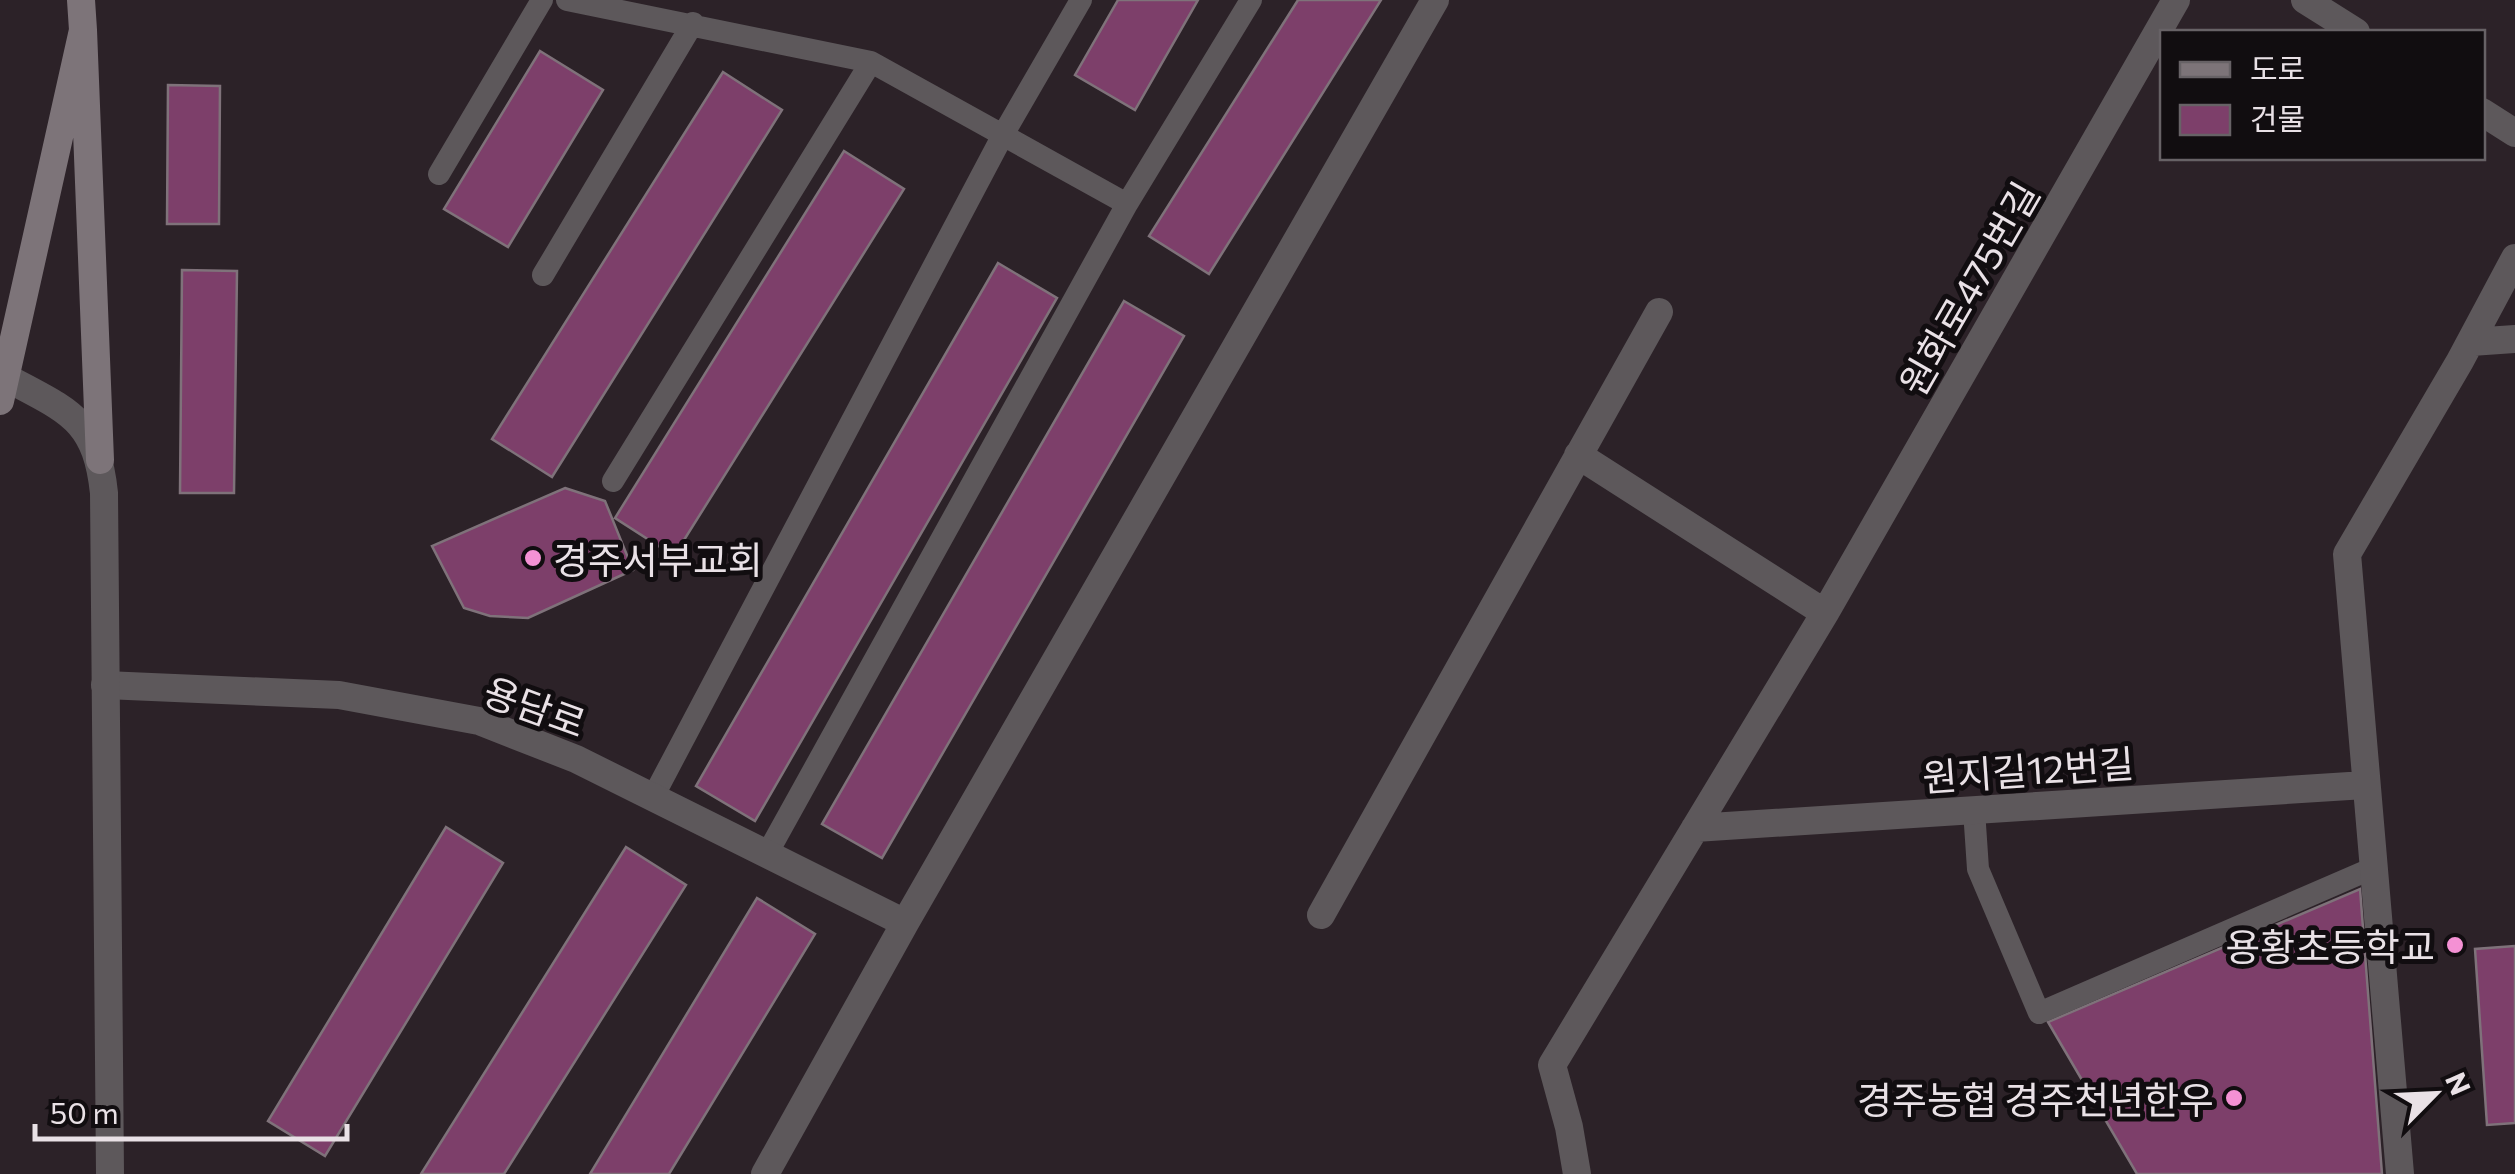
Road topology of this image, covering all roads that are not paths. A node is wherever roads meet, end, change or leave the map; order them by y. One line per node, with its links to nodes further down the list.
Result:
1 (81, 0): 10 (main road)
2 (542, 0): 16 (lane)
3 (567, 0): 9 (lane)
4 (1081, 0): 15 (lane)
5 (1251, 0): 17 (lane)
6 (1435, 0): 36 (street)
7 (2176, 0): 27 (street, 원화로475번길)
8 (2305, 0): 11 (street)
9 (693, 23): 12 (lane); 19 (lane)
10 (83, 30): 23 (main road); 25 (main road)
11 (2353, 30)
12 (871, 62): 15 (lane); 26 (lane)
13 (2485, 114): 14 (street)
14 (2515, 132)
15 (1004, 133): 17 (lane); 30 (lane)
16 (439, 174)
17 (1128, 204): 33 (lane)
18 (2515, 258): 22 (street)
19 (543, 275)
20 (1658, 312): 24 (street)
21 (2515, 339): 22 (street)
22 (2470, 342): 29 (street)
23 (3, 389): 25 (street)
24 (1578, 456): 27 (street); 35 (street)
25 (100, 460): 28 (street)
26 (613, 481)
27 (1825, 613): 32 (street, 원화로475번길)
28 (105, 685): 30 (street, 용담로); 37 (street)
29 (2366, 785): 31 (street, 원지길12번길); 34 (street)
30 (653, 797): 33 (street, 용담로)
31 (1974, 810): 32 (street, 원지길12번길); 34 (lane)
32 (1695, 828): 39 (street, 원화로475번길)
33 (767, 854): 36 (street, 용담로)
34 (2374, 868): 40 (street)
35 (1321, 914)
36 (905, 922): 38 (street)
37 (110, 1174)
38 (764, 1174)
39 (1577, 1174)
40 (2400, 1174)

